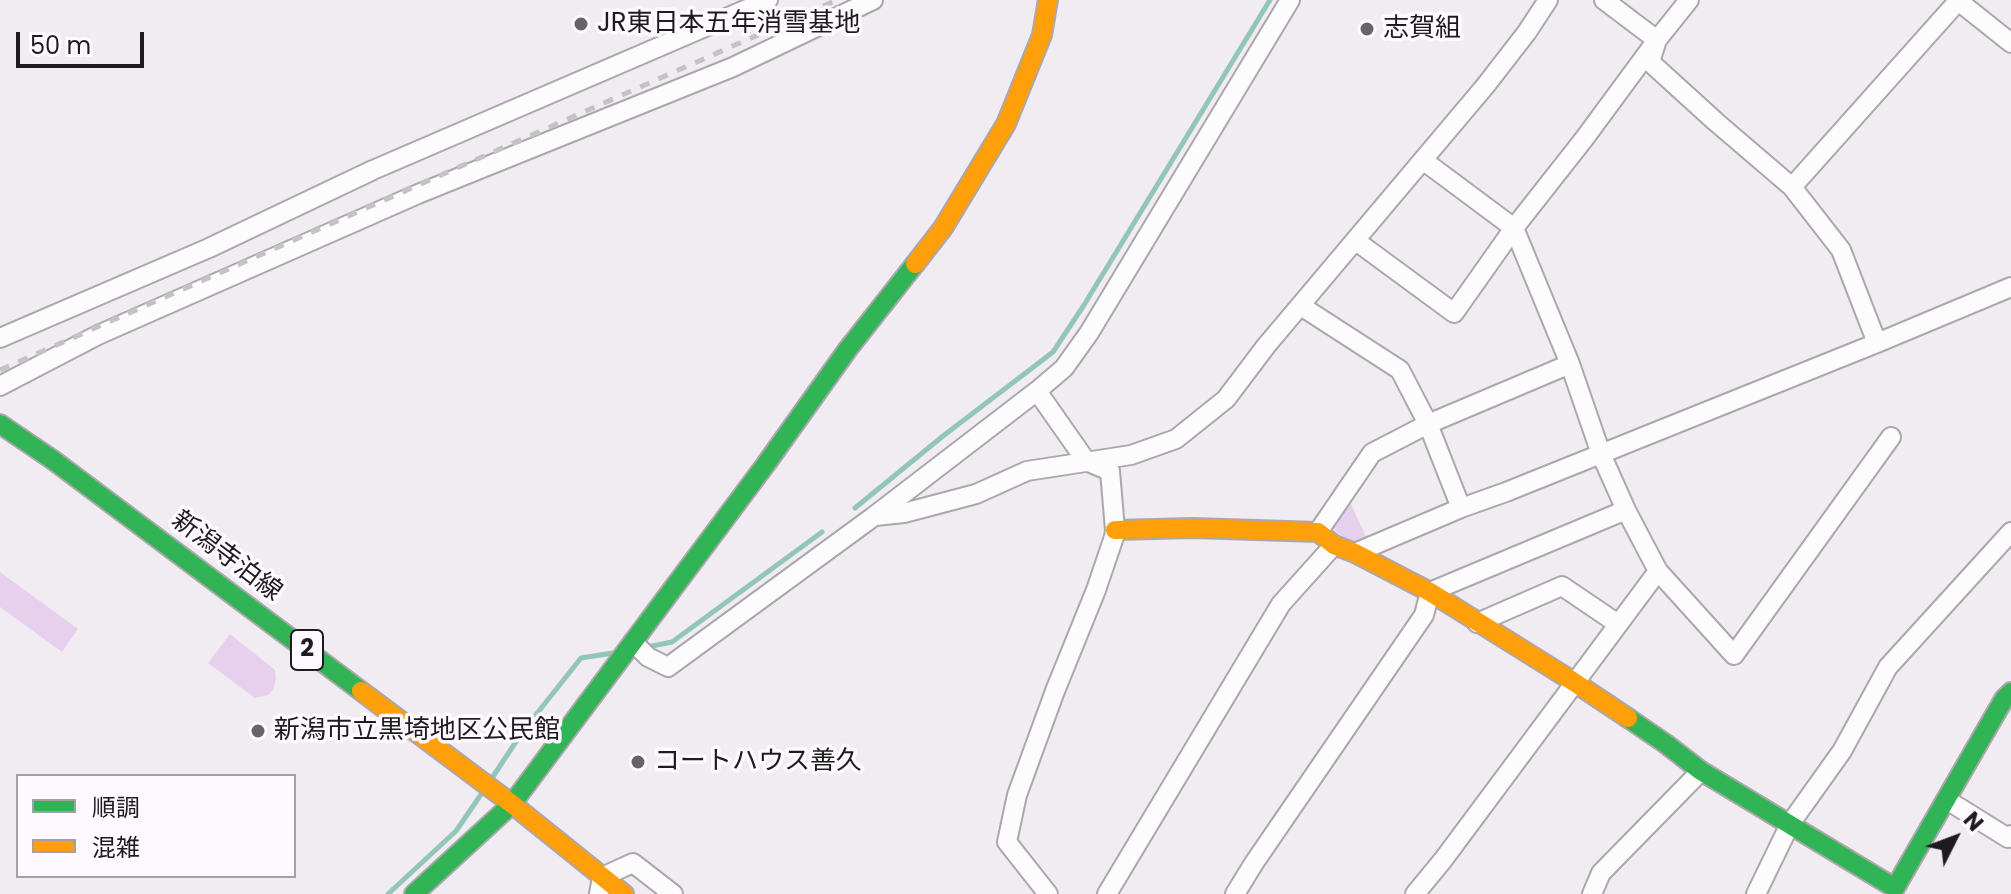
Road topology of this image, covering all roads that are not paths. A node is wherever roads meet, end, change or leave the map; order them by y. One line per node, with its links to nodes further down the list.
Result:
1 (768, 0): 17 (street)
2 (873, 0): 20 (street)
3 (1048, 0): 39 (street)
4 (1290, 0): 21 (street)
5 (1548, 0): 11 (street)
6 (1604, 0): 9 (street)
7 (1689, 0): 9 (street)
8 (1958, 0): 10 (street); 12 (street)
9 (1657, 40): 12 (street); 13 (street)
10 (2011, 43)
11 (1424, 161): 13 (street); 14 (street)
12 (1792, 187): 18 (street)
13 (1514, 228): 14 (street); 19 (street)
14 (1356, 241): 16 (street)
15 (2011, 287): 18 (street)
16 (1301, 306): 23 (street); 26 (street)
17 (0, 338)
18 (1877, 343): 25 (street)
19 (1570, 364): 23 (street); 25 (street)
20 (0, 386)
21 (1037, 391): 26 (street); 29 (street)
22 (0, 424): 44 (street, 新潟寺泊線 / 2)
23 (1428, 424): 27 (street); 31 (street)
24 (1891, 437): 35 (street)
25 (1601, 454): 27 (street); 28 (street)
26 (1086, 461): 29 (street); 30 (street)
27 (1461, 508): 34 (street)
28 (1626, 510): 35 (street); 36 (street)
29 (873, 517): 39 (street)
30 (1115, 530): 31 (street); 50 (street)
31 (1318, 532): 33 (street)
32 (2010, 534): 45 (street)
33 (1334, 545): 34 (street); 51 (street)
34 (1355, 553): 36 (street)
35 (1658, 571): 38 (street)
36 (1430, 592): 37 (street); 52 (street)
37 (1477, 623): 38 (street); 40 (street)
38 (1618, 624): 40 (street)
39 (633, 642): 44 (street)
40 (1574, 682): 42 (street); 53 (street)
41 (2011, 692): 43 (street)
42 (1701, 771): 45 (street); 54 (street)
43 (1947, 800): 45 (street); 46 (street)
44 (512, 804): 47 (street, 新潟寺泊線 / 2); 48 (street)
45 (1790, 824): 55 (street)
46 (2011, 835)
47 (608, 887): 49 (street)
48 (414, 894)
49 (673, 894)
50 (1048, 894)
51 (1107, 894)
52 (1235, 894)
53 (1415, 894)
54 (1592, 894)
55 (1756, 894)

